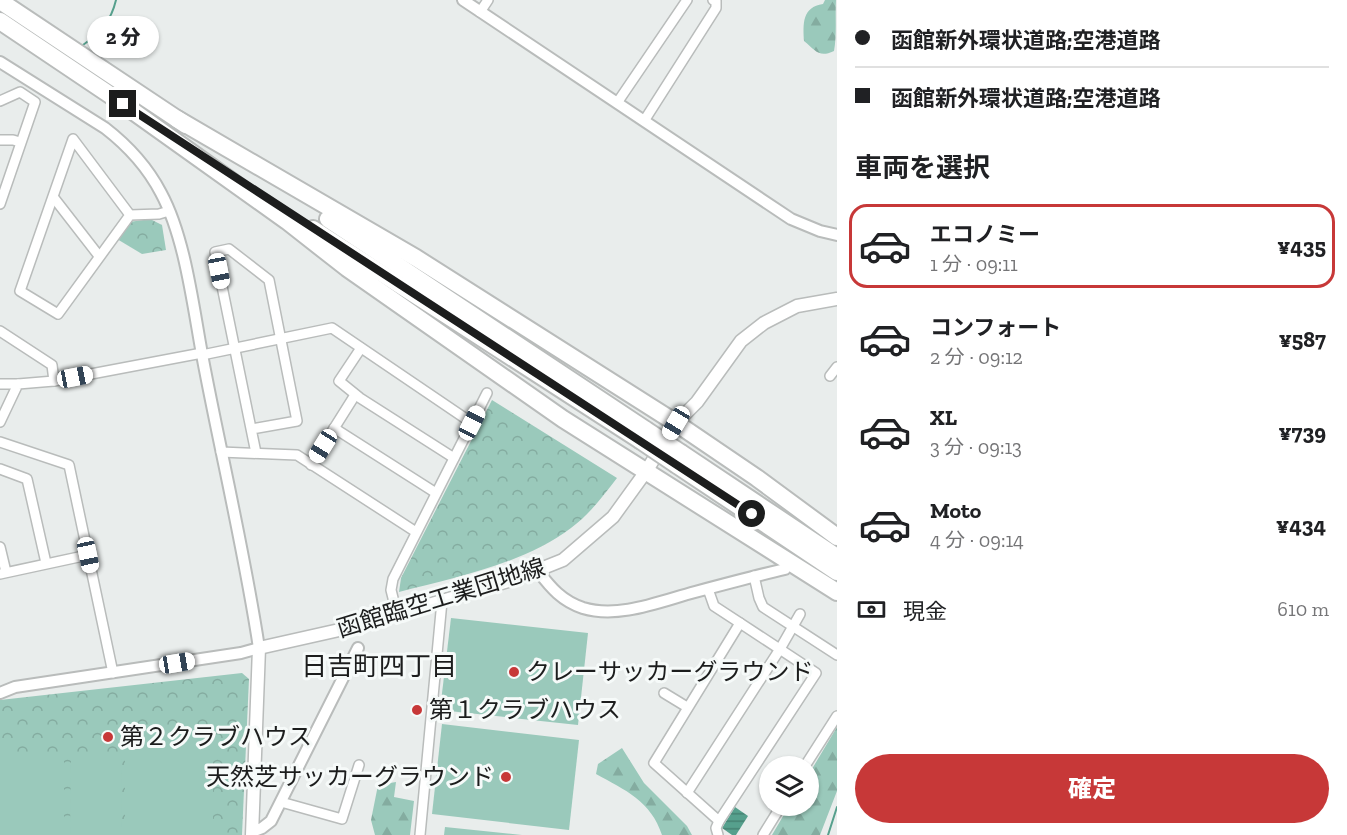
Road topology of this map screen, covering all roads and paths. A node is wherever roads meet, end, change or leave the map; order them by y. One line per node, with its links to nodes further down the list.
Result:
1 (463, 0): 6 (street)
2 (488, 0): 6 (street)
3 (687, 0): 10 (street)
4 (713, 0): 13 (street)
5 (0, 1): 12 (highway)
6 (480, 12): 10 (street)
7 (0, 21): 11 (highway)
8 (0, 62): 20 (street)
9 (0, 101): 15 (street)
10 (617, 103): 13 (street)
11 (123, 104): 42 (highway); 50 (highway)
12 (177, 119): 39 (highway); 42 (highway)
13 (644, 120): 22 (street)
14 (0, 140): 15 (street)
15 (20, 142): 16 (street)
16 (13, 166): 17 (street); 19 (street)
17 (0, 167)
18 (54, 198): 21 (street); 23 (street); 23 (street)
19 (0, 204)
20 (169, 211): 21 (street); 29 (street)
21 (130, 214): 23 (street)
22 (837, 235)
23 (99, 256)
24 (837, 299): 39 (main road, 函館臨空工業団地線)
25 (0, 331): 32 (street)
26 (280, 338): 27 (street); 27 (street); 28 (street); 41 (street)
27 (235, 348): 29 (street); 41 (street)
28 (361, 348): 36 (street); 38 (street)
29 (202, 354): 32 (street); 44 (street)
30 (837, 367): 31 (street)
31 (830, 376)
32 (54, 381): 34 (street)
33 (0, 384): 34 (street)
34 (18, 384): 37 (street)
35 (487, 393): 38 (street)
36 (355, 395): 40 (street); 46 (street)
37 (0, 422)
38 (472, 423): 46 (street)
39 (676, 423): 50 (main road, 函館臨空工業団地線); 53 (highway)
40 (334, 428): 48 (street); 51 (street)
41 (252, 429): 45 (street)
42 (643, 435): 47 (highway, bridge)
43 (0, 442): 55 (street)
44 (221, 452): 45 (street); 70 (street)
45 (256, 453): 48 (street)
46 (454, 458): 51 (street)
47 (679, 459): 56 (highway); 60 (highway)
48 (311, 465): 52 (street)
49 (0, 469): 57 (street)
50 (647, 470): 59 (main road, 函館臨空工業団地線); 64 (highway)
51 (436, 494): 52 (street)
52 (416, 532): 66 (street)
53 (837, 537)
54 (0, 547): 61 (street)
55 (88, 555): 57 (street); 74 (street)
56 (837, 557)
57 (46, 563): 61 (street)
58 (784, 569): 62 (street)
59 (538, 571): 63 (street); 65 (main road, 函館臨空工業団地線)
60 (837, 572)
61 (3, 573)
62 (754, 576): 63 (street); 69 (street)
63 (708, 589): 68 (street)
64 (837, 592)
65 (442, 601): 66 (main road, 函館臨空工業団地線); 86 (street)
66 (397, 614): 70 (main road, 函館臨空工業団地線)
67 (800, 614): 69 (street)
68 (740, 623): 72 (street); 77 (street)
69 (793, 626): 72 (street); 73 (street)
70 (260, 648): 74 (street); 85 (main road)
71 (358, 648): 82 (street)
72 (780, 649): 81 (street); 84 (street)
73 (837, 655)
74 (113, 673): 75 (street)
75 (0, 693)
76 (664, 693): 77 (street)
77 (687, 707): 81 (street)
78 (837, 716): 79 (street)
79 (811, 756)
80 (359, 765): 82 (street)
81 (687, 793): 84 (street)
82 (281, 802): 85 (street)
83 (775, 816): 88 (street)
84 (719, 821): 87 (street)
85 (252, 834)
86 (420, 835)
87 (718, 835)
88 (763, 835)

